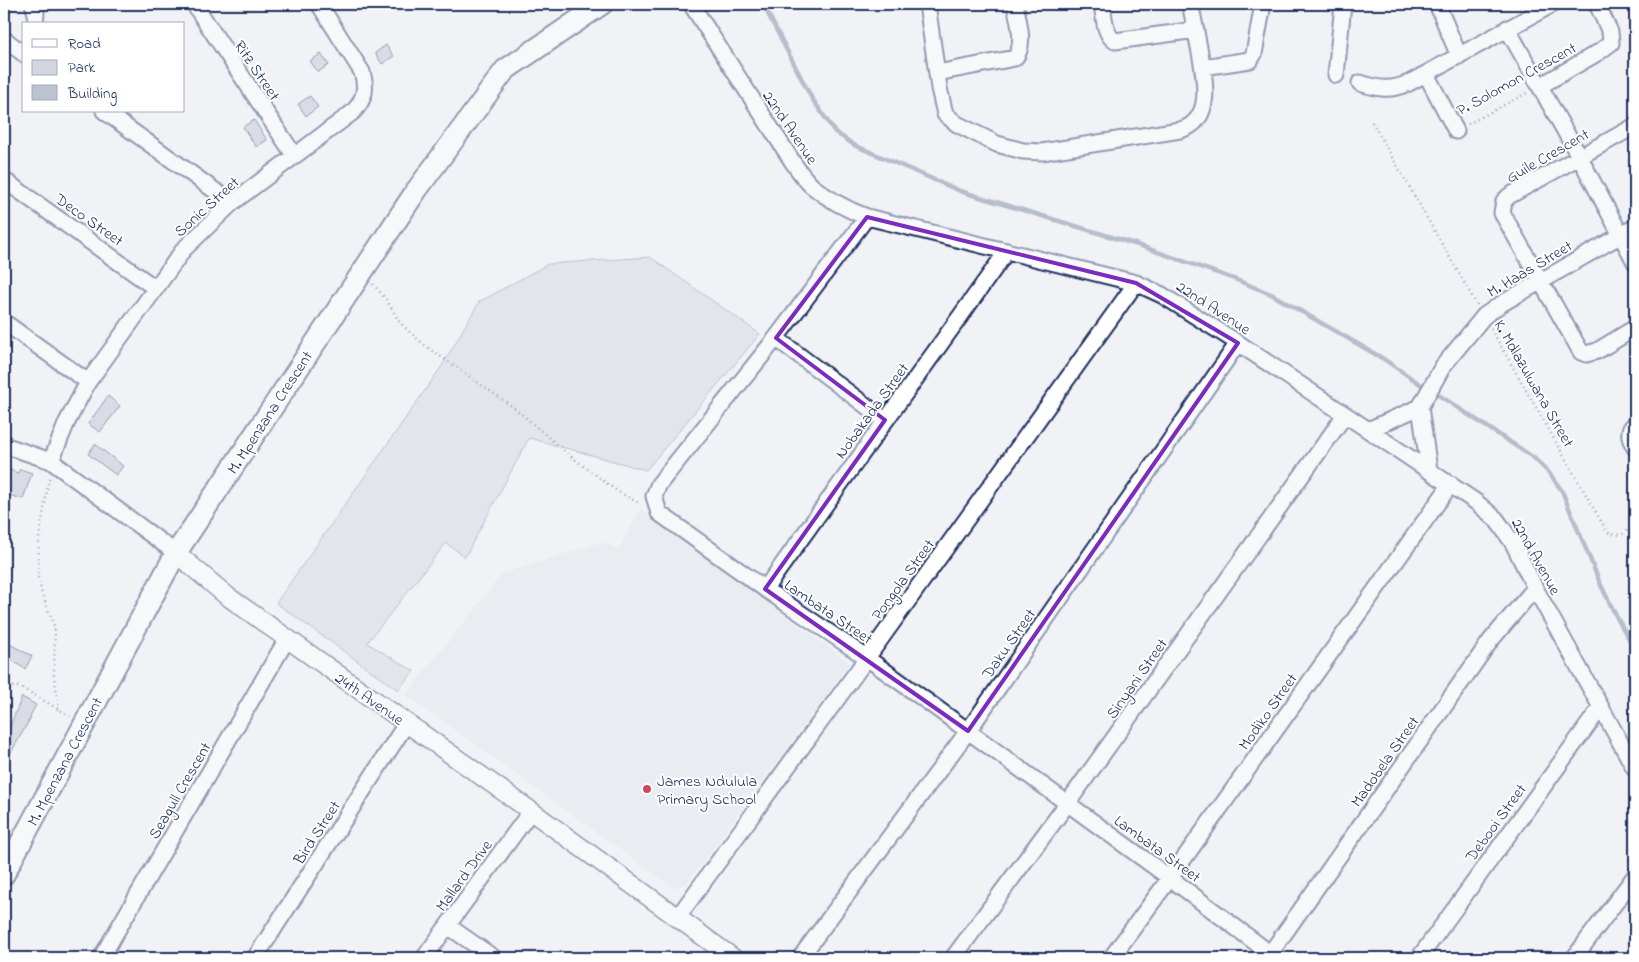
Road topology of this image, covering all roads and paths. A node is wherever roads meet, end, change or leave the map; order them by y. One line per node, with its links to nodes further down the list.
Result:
1 (32, 4): 15 (street)
2 (194, 4): 31 (street, Ritz Street)
3 (319, 4): 31 (street, Sonic Street)
4 (602, 4): 40 (main road, M. Mpenzana Crescent)
5 (691, 4): 35 (street, 22nd Avenue)
6 (927, 4): 22 (street)
7 (1015, 4): 22 (street)
8 (1102, 4): 17 (street)
9 (1190, 4): 17 (street)
10 (1263, 4): 21 (street)
11 (1343, 4): 24 (street)
12 (1437, 4): 20 (street)
13 (1553, 4): 16 (street)
14 (1597, 4): 26 (street, P. Solomon Crescent)
15 (35, 22)
16 (1508, 28): 20 (street); 26 (street)
17 (1196, 30): 21 (street)
18 (4, 39): 19 (street)
19 (22, 52)
20 (1459, 56): 23 (street)
21 (1203, 67): 22 (street)
22 (937, 74)
23 (1426, 74): 25 (street); 30 (street, P. Solomon Crescent)
24 (1336, 75)
25 (1360, 83)
26 (1540, 86): 30 (path, P. Solomon Crescent); 32 (street)
27 (105, 112): 34 (street)
28 (1372, 122): 44 (path, K. Mdlazulwana Street)
29 (1635, 126): 32 (street, Guile Crescent)
30 (1456, 131)
31 (294, 155): 34 (street, Sonic Street)
32 (1579, 156): 37 (street); 41 (street, Guile Crescent)
33 (4, 180): 43 (street, Deco Street)
34 (232, 203): 43 (street, Sonic Street)
35 (867, 217): 38 (street, 22nd Avenue); 47 (street)
36 (1635, 228): 37 (street, M. Haas Street)
37 (1621, 236): 39 (street); 41 (street, M. Haas Street)
38 (1007, 251): 42 (street, 22nd Avenue); 52 (street, Nobakada Street)
39 (1635, 262)
40 (362, 272): 60 (path); 62 (main road, M. Mpenzana Crescent)
41 (1541, 281): 44 (street, M. Haas Street); 46 (street, Guile Crescent)
42 (1136, 283): 48 (street, 22nd Avenue); 66 (street, Pongola Street)
43 (155, 288): 49 (street, Sonic Street)
44 (1484, 316): 50 (street, M. Haas Street); 61 (path, K. Mdlazulwana Street)
45 (4, 322): 49 (street)
46 (1635, 328)
47 (776, 338): 52 (street); 60 (street)
48 (1238, 343): 51 (street, 22nd Avenue); 72 (street, Daku Street)
49 (88, 382): 57 (street, Sonic Street)
50 (1420, 407): 54 (street); 58 (street)
51 (1345, 416): 54 (street, 22nd Avenue); 74 (street, Sinyani Street)
52 (885, 420): 64 (street, Nobakada Street)
53 (1635, 424): 56 (street)
54 (1368, 430): 58 (street, 22nd Avenue)
55 (4, 445): 57 (street, 24th Avenue)
56 (1635, 448)
57 (51, 461): 62 (street, 24th Avenue); 69 (path)
58 (1429, 470): 59 (street, 22nd Avenue)
59 (1451, 484): 63 (street, 22nd Avenue); 78 (street, Modiko Street)
60 (659, 513): 64 (street, Lambata Street)
61 (1635, 526)
62 (176, 553): 65 (street, 24th Avenue); 70 (main road, M. Mpenzana Crescent)
63 (1535, 588): 68 (street, 22nd Avenue); 81 (street, Madobela Street)
64 (765, 589): 66 (street, Lambata Street)
65 (287, 639): 71 (street, 24th Avenue); 82 (street, Seagull Crescent)
66 (867, 658): 72 (street, Lambata Street); 79 (street, Pongola Street)
67 (4, 692): 69 (path)
68 (1601, 707): 73 (street, 22nd Avenue); 90 (street, Debooi Street)
69 (59, 710): 70 (path)
70 (84, 724): 76 (main road, M. Mpenzana Crescent)
71 (406, 724): 75 (street, 24th Avenue); 83 (street, Bird Street)
72 (968, 731): 74 (street, Lambata Street); 87 (street, Daku Street)
73 (1635, 769)
74 (1067, 804): 78 (street, Lambata Street); 88 (street, Sinyani Street)
75 (531, 811): 79 (street, 24th Avenue); 80 (street, Mallard Drive)
76 (4, 874)
77 (1635, 876): 91 (street)
78 (1170, 878): 81 (street, Lambata Street); 89 (street, Modiko Street)
79 (677, 918): 86 (street, 24th Avenue)
80 (448, 926): 84 (street, Mallard Drive); 85 (street)
81 (1271, 957)
82 (101, 958)
83 (255, 958)
84 (424, 958)
85 (494, 958)
86 (733, 958)
87 (800, 958)
88 (953, 958)
89 (1111, 958)
90 (1419, 958)
91 (1574, 958)

